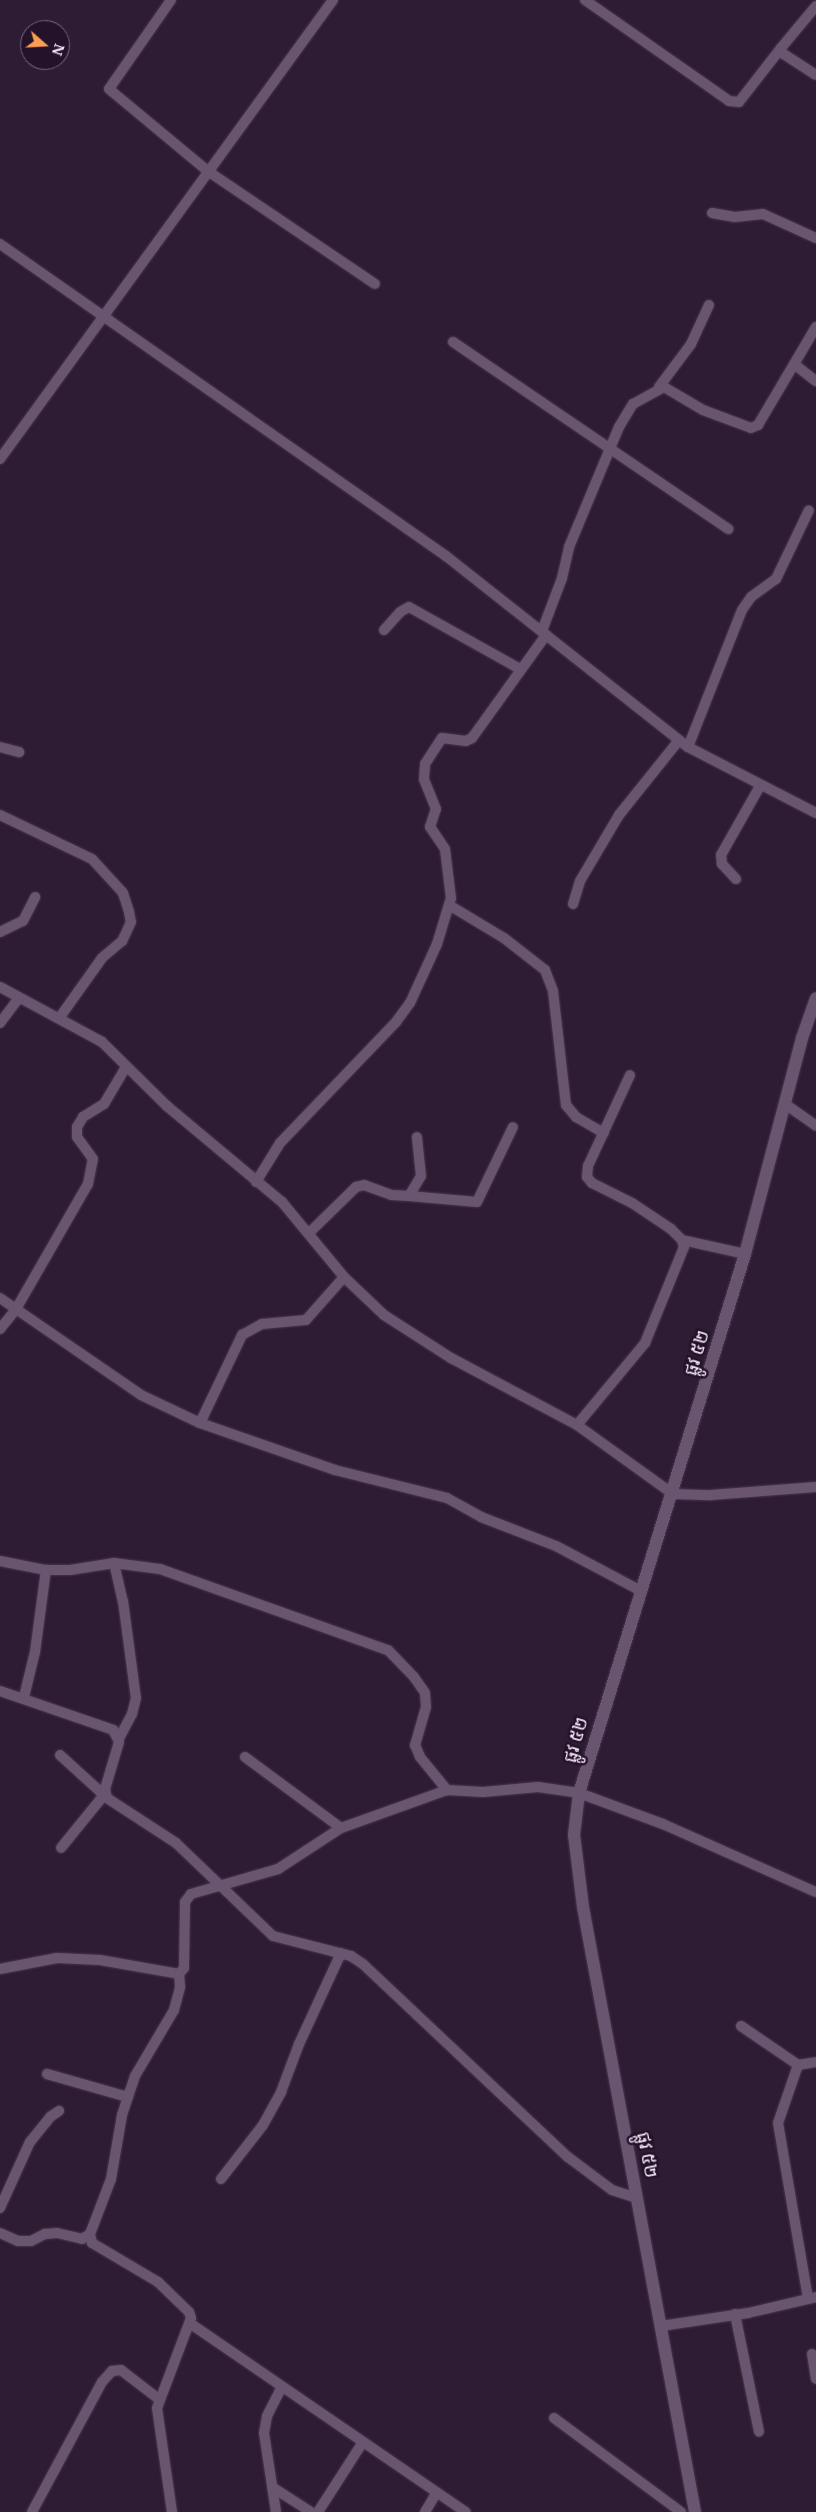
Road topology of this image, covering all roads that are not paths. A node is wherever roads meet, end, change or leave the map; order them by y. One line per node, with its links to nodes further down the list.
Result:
1 (171, 0): 7 (street)
2 (333, 0): 7 (street)
3 (585, 0): 5 (street)
4 (816, 6): 5 (street)
5 (781, 48): 6 (street)
6 (816, 75)
7 (209, 172): 11 (street); 13 (street)
8 (712, 213): 9 (street)
9 (816, 238)
10 (0, 244): 13 (street)
11 (375, 284)
12 (709, 305): 18 (street)
13 (103, 314): 20 (street); 24 (street)
14 (816, 326): 16 (street)
15 (453, 342): 19 (street)
16 (794, 364): 17 (street); 18 (street)
17 (816, 381)
18 (659, 387): 19 (street)
19 (611, 450): 22 (street); 24 (street)
20 (0, 459)
21 (809, 510): 28 (street)
22 (728, 529)
23 (384, 630): 25 (street)
24 (544, 633): 25 (street); 26 (street)
25 (520, 669): 36 (street)
26 (679, 740): 28 (street); 35 (street)
27 (0, 746): 29 (street)
28 (688, 747): 30 (street)
29 (19, 752)
30 (760, 786): 31 (street); 33 (street)
31 (816, 813)
32 (0, 815): 41 (street)
33 (736, 879)
34 (36, 897): 37 (street)
35 (574, 904)
36 (449, 905): 48 (street); 50 (street)
37 (0, 932)
38 (0, 987): 39 (street)
39 (18, 998): 41 (street); 42 (street)
40 (816, 998): 45 (street, ផ្លូវ ៥២)
41 (60, 1017): 43 (street)
42 (0, 1023)
43 (126, 1067): 50 (street); 57 (street)
44 (630, 1075): 48 (street)
45 (785, 1104): 46 (street); 54 (street, ផ្លូវ ៥២)
46 (816, 1126)
47 (513, 1127): 51 (street)
48 (604, 1133): 53 (street)
49 (417, 1137): 51 (street)
50 (256, 1182): 52 (street)
51 (409, 1196): 52 (street)
52 (309, 1233): 55 (street)
53 (682, 1240): 54 (street); 60 (street)
54 (745, 1254): 62 (street, ផ្លូវ ៥២)
55 (344, 1277): 59 (street); 60 (street)
56 (0, 1298): 57 (street)
57 (16, 1309): 58 (street); 59 (street)
58 (0, 1329)
59 (200, 1423): 66 (street)
60 (577, 1425): 62 (street)
61 (816, 1487): 62 (street)
62 (672, 1494): 66 (street, ផ្លូវ ៥២)
63 (0, 1562): 65 (street)
64 (114, 1563): 65 (street); 69 (street); 72 (street)
65 (46, 1570): 68 (street)
66 (641, 1591): 73 (street, ផ្លូវ ៥២)
67 (0, 1691): 68 (street)
68 (24, 1697): 69 (street)
69 (119, 1738): 74 (street)
70 (60, 1755): 74 (street)
71 (245, 1757): 75 (street)
72 (447, 1790): 73 (street); 75 (street)
73 (579, 1794): 78 (street); 89 (street, ផ្លូវ ៥២)
74 (104, 1795): 76 (street); 77 (street)
75 (341, 1828): 77 (street)
76 (61, 1848)
77 (218, 1884): 79 (street); 81 (street)
78 (816, 1892)
79 (341, 1953): 88 (street); 89 (street)
80 (0, 1968): 81 (street)
81 (179, 1974): 86 (street)
82 (742, 2026): 84 (street)
83 (816, 2062): 84 (street)
84 (798, 2065): 93 (street)
85 (47, 2074): 86 (street)
86 (128, 2097): 92 (street)
87 (59, 2111): 90 (street)
88 (221, 2179)
89 (637, 2198): 96 (street, ផ្លូវ ៥២)
90 (0, 2208)
91 (0, 2233): 92 (street)
92 (90, 2234): 95 (street)
93 (812, 2298): 94 (street)
94 (735, 2314): 96 (street); 102 (street)
95 (191, 2324): 99 (street); 100 (street)
96 (661, 2326): 114 (street, ផ្លូវ ៥២)
97 (812, 2354): 98 (street)
98 (816, 2379)
99 (282, 2387): 103 (street); 104 (street)
100 (160, 2400): 106 (street); 107 (street)
101 (554, 2418): 113 (street)
102 (759, 2432)
103 (363, 2442): 105 (street); 110 (street)
104 (272, 2486): 108 (street); 109 (street)
105 (437, 2492): 111 (street); 112 (street)
106 (32, 2512)
107 (172, 2512)
108 (276, 2512)
109 (311, 2512)
110 (318, 2512)
111 (425, 2512)
112 (466, 2512)
113 (681, 2512)
114 (695, 2512)

